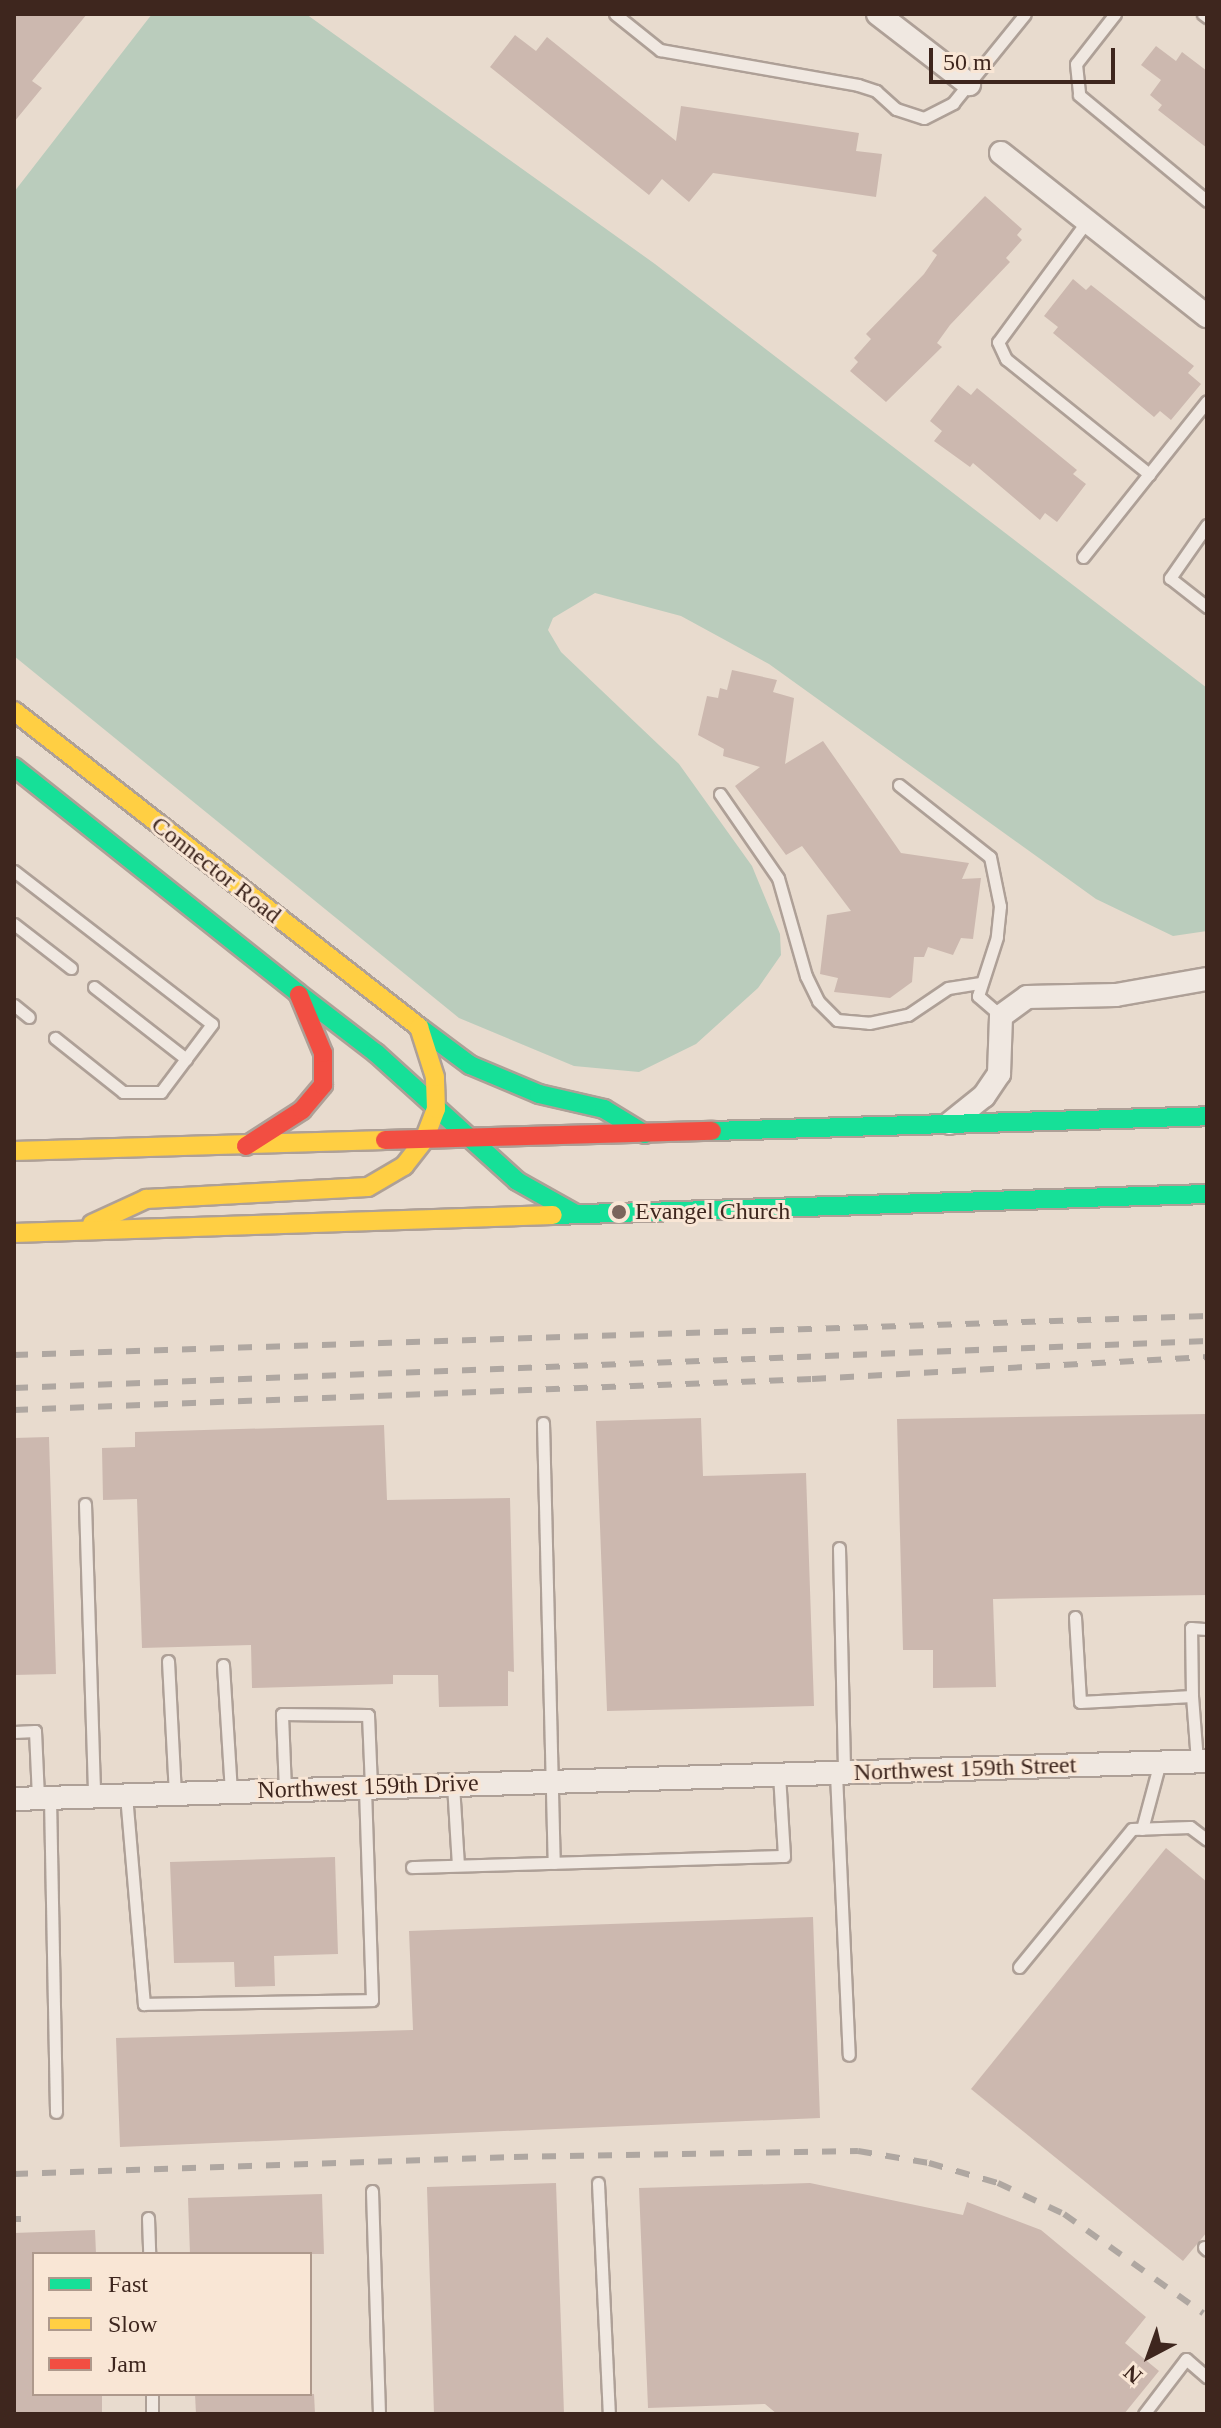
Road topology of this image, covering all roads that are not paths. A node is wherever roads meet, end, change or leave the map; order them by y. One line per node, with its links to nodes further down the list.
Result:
1 (615, 14): 5 (lane)
2 (878, 14): 5 (street)
3 (1025, 14): 5 (lane)
4 (1115, 14): 7 (lane)
5 (969, 84)
6 (1001, 153): 8 (street)
7 (1207, 201)
8 (1087, 221): 9 (street); 11 (lane)
9 (1207, 316)
10 (1207, 401): 11 (lane)
11 (1149, 474): 13 (lane)
12 (1207, 525): 14 (lane)
13 (1083, 557)
14 (1207, 607)
15 (14, 711): 29 (main road, Connector Road)
16 (14, 767): 25 (main road, Connector Road)
17 (899, 785): 23 (lane)
18 (720, 794): 23 (lane)
19 (14, 871): 31 (lane)
20 (14, 924): 21 (lane)
21 (71, 968)
22 (1207, 979): 27 (street)
23 (981, 983): 27 (lane)
24 (94, 987): 31 (lane)
25 (298, 993): 32 (main road, Connector Road); 38 (main road)
26 (14, 1005): 28 (lane)
27 (1007, 1011): 34 (street)
28 (29, 1017)
29 (419, 1027): 32 (main road); 35 (main road, Connector Road)
30 (55, 1038): 31 (lane)
31 (186, 1059)
32 (436, 1109): 36 (main road); 37 (main road, Connector Road)
33 (1207, 1116): 34 (main road)
34 (949, 1124): 35 (main road)
35 (645, 1134): 37 (main road)
36 (424, 1140): 37 (main road); 38 (main road); 42 (main road)
37 (469, 1141): 41 (main road, Connector Road)
38 (246, 1146): 39 (main road)
39 (14, 1151)
40 (1207, 1194): 41 (main road)
41 (576, 1214): 42 (main road)
42 (76, 1231): 43 (main road)
43 (14, 1233)
44 (543, 1423): 58 (lane)
45 (85, 1504): 65 (lane)
46 (839, 1548): 56 (lane)
47 (1075, 1617): 51 (lane)
48 (1207, 1629): 51 (lane)
49 (168, 1661): 63 (lane)
50 (223, 1665): 62 (lane)
51 (1192, 1696): 53 (lane)
52 (14, 1732): 66 (lane)
53 (1202, 1761): 54 (street, Northwest 159th Street)
54 (1160, 1762): 56 (street, Northwest 159th Street); 68 (lane)
55 (779, 1774): 56 (street, Northwest 159th Street); 57 (street, Northwest 159th Street); 70 (lane)
56 (840, 1774): 74 (lane)
57 (723, 1775): 58 (street, Northwest 159th Drive)
58 (550, 1781): 59 (street, Northwest 159th Drive); 70 (lane)
59 (453, 1784): 60 (street, Northwest 159th Drive); 71 (lane)
60 (368, 1787): 61 (street, Northwest 159th Drive); 61 (lane); 64 (lane)
61 (285, 1790): 62 (street, Northwest 159th Drive)
62 (231, 1792): 63 (street, Northwest 159th Drive)
63 (175, 1793): 64 (street, Northwest 159th Drive)
64 (126, 1795): 65 (street, Northwest 159th Drive)
65 (94, 1796): 66 (street, Northwest 159th Drive)
66 (44, 1798): 67 (street, Northwest 159th Drive); 75 (lane)
67 (14, 1799)
68 (1142, 1829): 69 (lane); 73 (lane)
69 (1207, 1840)
70 (554, 1863): 71 (lane)
71 (458, 1865): 72 (lane)
72 (412, 1867)
73 (1019, 1967)
74 (849, 2055)
75 (56, 2112)
76 (598, 2183): 82 (lane)
77 (372, 2191): 81 (lane)
78 (148, 2218): 79 (lane)
79 (149, 2252)
80 (1207, 2377): 83 (lane)
81 (379, 2414)
82 (609, 2414)
83 (1144, 2414)

